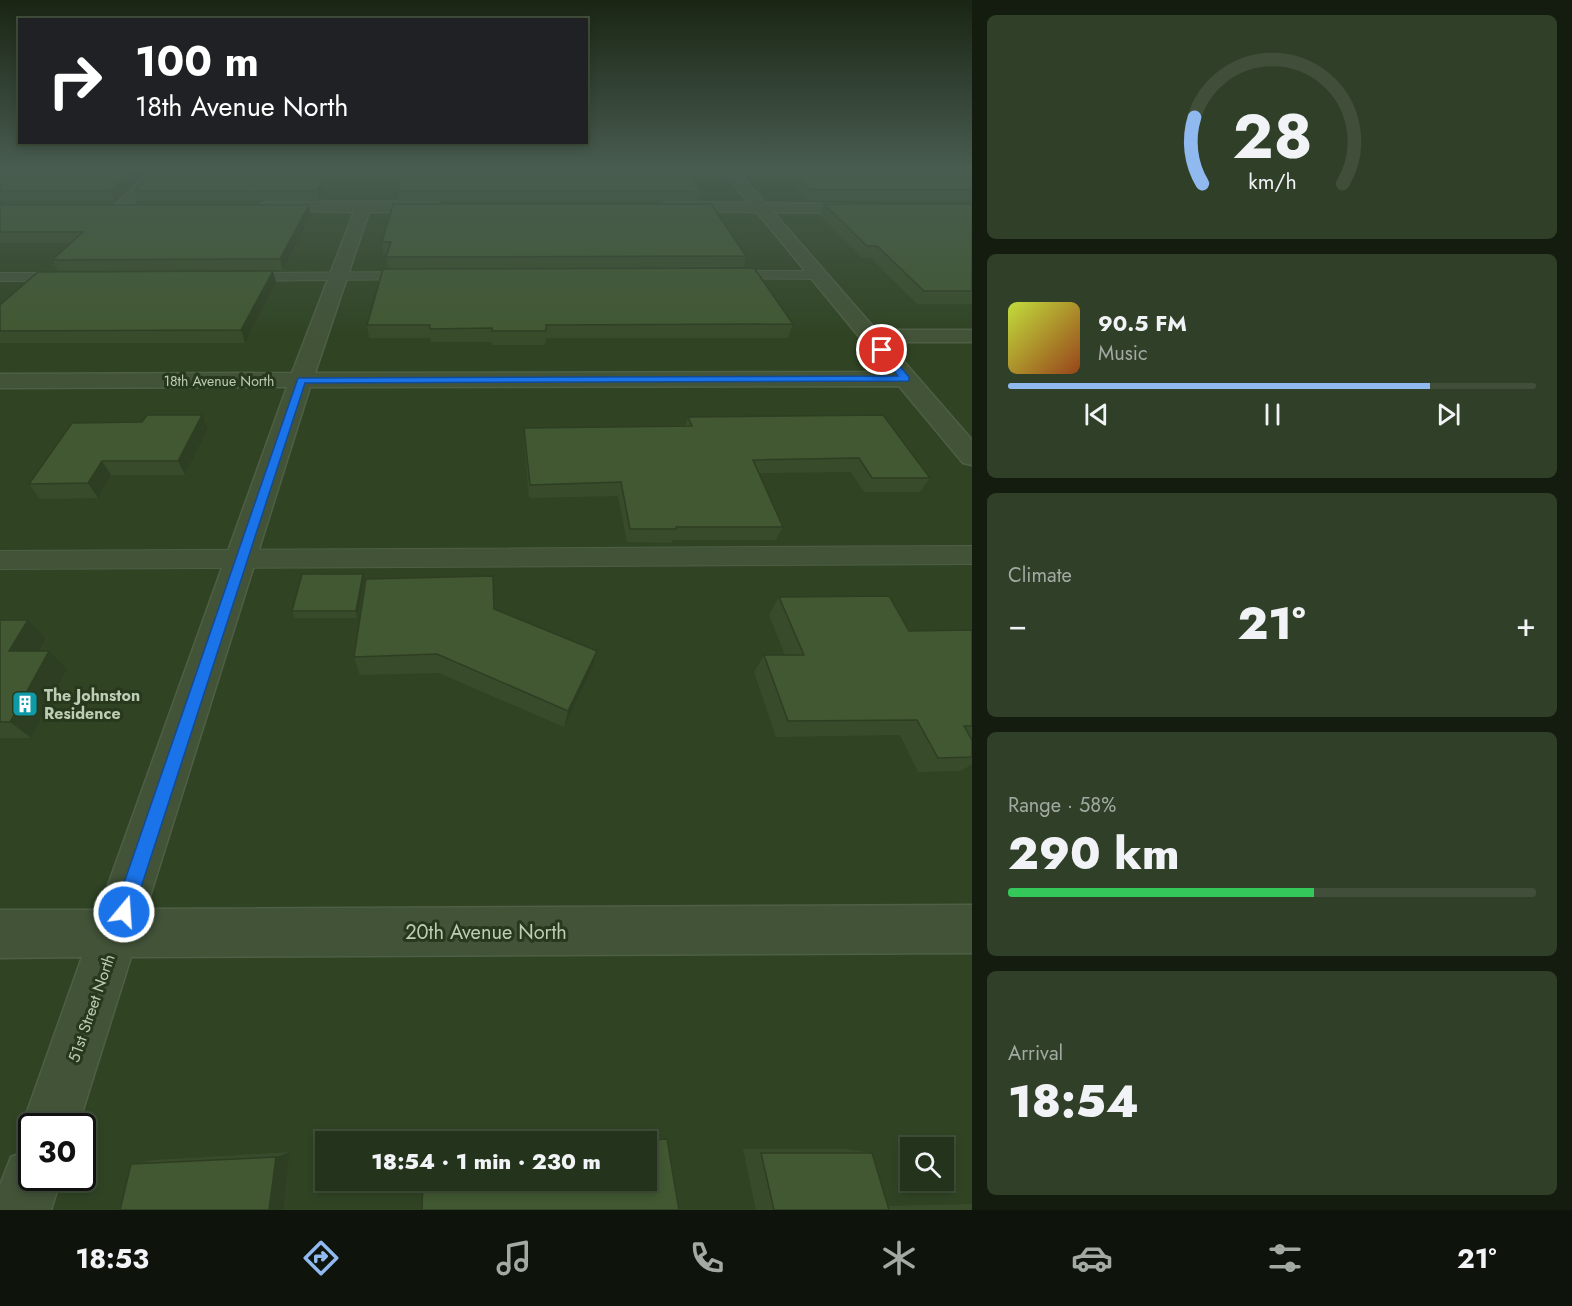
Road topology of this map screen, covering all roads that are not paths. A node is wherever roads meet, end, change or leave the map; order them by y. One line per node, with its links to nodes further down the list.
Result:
1 (357, 222): 5 (street, 51st Street North)
2 (773, 222): 4 (street)
3 (712, 275): 4 (lane)
4 (818, 275): 10 (street)
5 (338, 276): 6 (lane); 9 (lane); 13 (street, 51st Street North)
6 (432, 276)
7 (0, 277): 8 (lane)
8 (82, 277)
9 (233, 277)
10 (871, 336): 11 (street); 12 (street)
11 (972, 336)
12 (905, 379): 13 (street, 18th Avenue North); 15 (street)
13 (301, 380): 14 (street, 18th Avenue North); 17 (street, 51st Street North)
14 (0, 381)
15 (972, 457)
16 (972, 555): 17 (lane)
17 (242, 558): 18 (lane); 21 (street, 51st Street North)
18 (0, 560)
19 (972, 929): 21 (street, 20th Avenue North)
20 (0, 934): 21 (street, 20th Avenue North)
21 (116, 934): 22 (street, 51st Street North)
22 (54, 1113)
23 (28, 1191): 24 (street)
24 (21, 1210)

